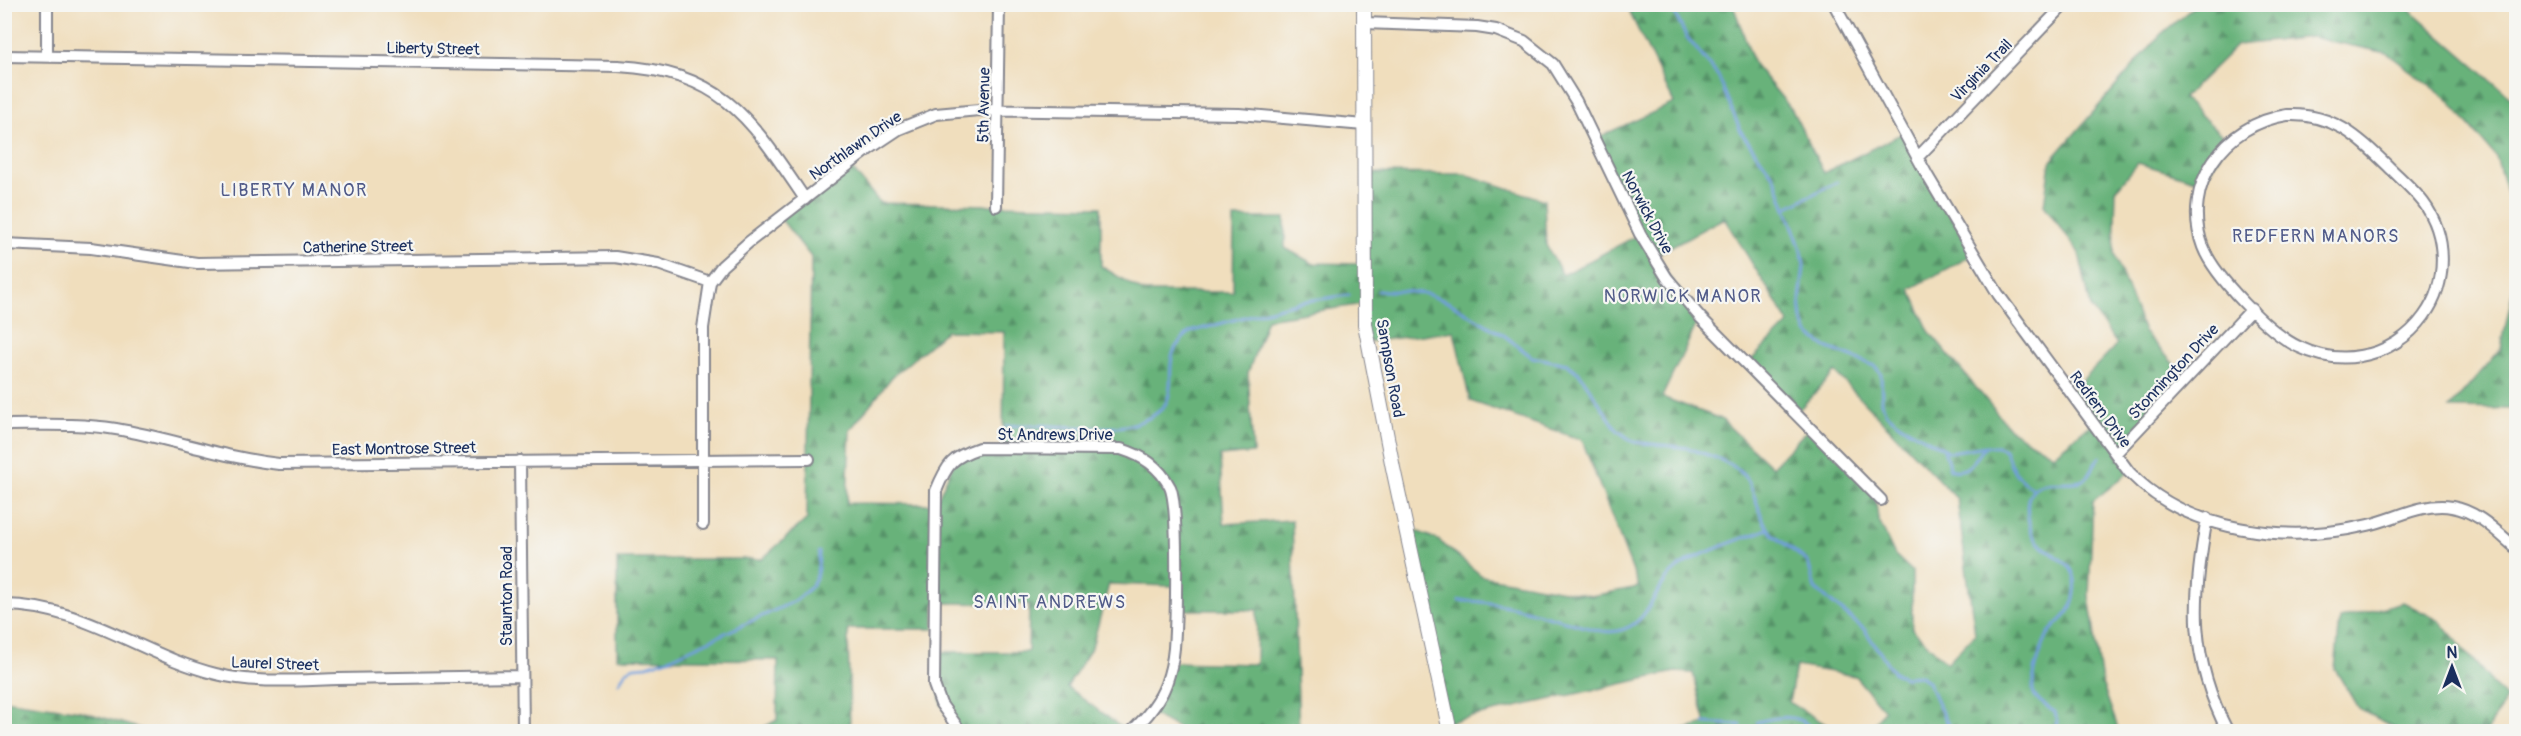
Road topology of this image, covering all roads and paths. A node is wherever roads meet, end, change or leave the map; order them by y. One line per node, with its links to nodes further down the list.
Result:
1 (47, 4): 8 (street)
2 (999, 4): 9 (street, 5th Avenue)
3 (1364, 4): 6 (street, Sampson Road)
4 (1834, 4): 11 (street, Redfern Drive)
5 (2065, 4): 11 (street, Virginia Trail)
6 (1364, 23): 10 (street, Sampson Road); 22 (street, Norwick Drive)
7 (4, 56): 8 (street, Liberty Street)
8 (46, 56): 12 (street, Liberty Street)
9 (998, 111): 10 (street, Northlawn Drive); 12 (street, Northlawn Drive); 13 (street, 5th Avenue)
10 (1364, 125): 31 (street, Sampson Road)
11 (1918, 157): 18 (street, Redfern Drive)
12 (805, 199): 15 (street, Northlawn Drive)
13 (996, 206)
14 (4, 244): 15 (street, Catherine Street)
15 (710, 282): 19 (street)
16 (2252, 309): 16 (street); 18 (street, Stonnington Drive)
17 (4, 425): 21 (street, East Montrose Street)
18 (2116, 453): 23 (street, Redfern Drive)
19 (703, 458): 20 (street, East Montrose Street); 21 (street, East Montrose Street); 24 (street)
20 (809, 459)
21 (520, 461): 27 (street, Staunton Road)
22 (1881, 500)
23 (2207, 518): 25 (street, Redfern Drive); 32 (street)
24 (703, 524)
25 (2517, 548)
26 (4, 605): 27 (street, Laurel Street)
27 (522, 676): 28 (street, Staunton Road)
28 (523, 732)
29 (961, 732): 30 (street, St Andrews Drive)
30 (1131, 732)
31 (1450, 732)
32 (2228, 732)

